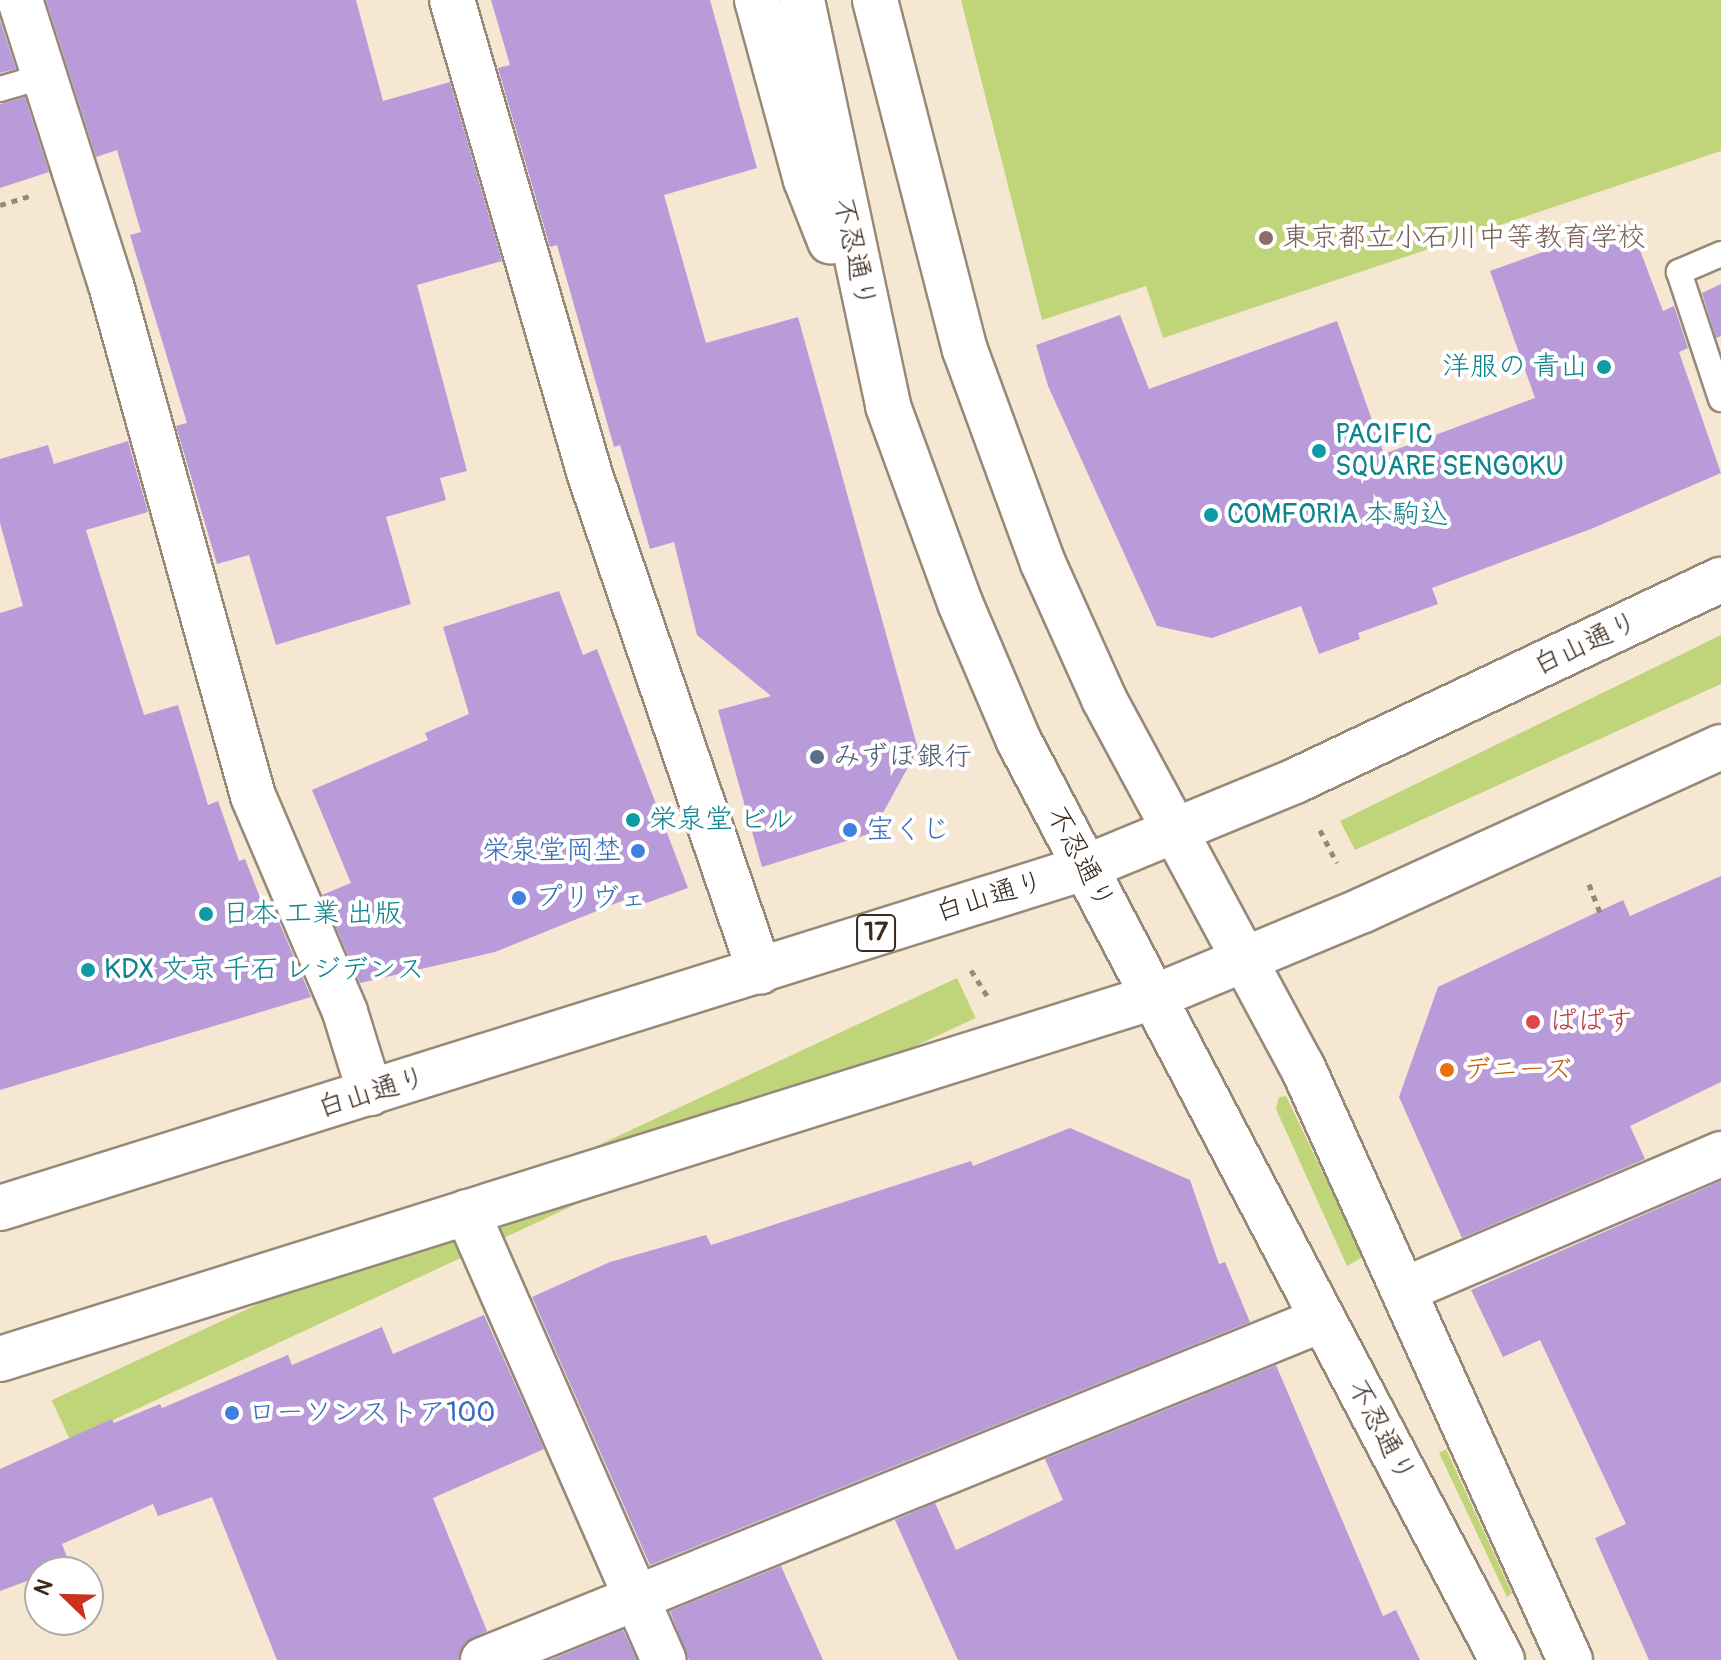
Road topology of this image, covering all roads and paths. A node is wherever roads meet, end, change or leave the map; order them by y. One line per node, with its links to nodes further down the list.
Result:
1 (20, 0): 6 (main road)
2 (452, 0): 21 (main road)
3 (757, 0): 9 (main road)
4 (802, 0): 9 (main road, 不忍通り)
5 (875, 0): 14 (main road)
6 (41, 77): 7 (lane); 24 (main road)
7 (0, 89)
8 (1721, 254): 10 (lane)
9 (865, 311): 16 (main road, 不忍通り)
10 (1721, 399)
11 (1721, 580): 14 (main road, 白山通り / 17)
12 (1721, 747): 19 (main road)
13 (1320, 830): 15 (path)
14 (1176, 834): 16 (main road, 白山通り / 17); 19 (main road)
15 (1337, 863)
16 (1084, 868): 21 (main road, 白山通り / 17); 22 (main road, 不忍通り)
17 (1589, 884): 18 (path)
18 (1600, 912)
19 (1244, 960): 22 (main road); 28 (main road)
20 (971, 970): 23 (path)
21 (760, 972): 24 (main road, 白山通り / 17)
22 (1154, 997): 27 (main road); 29 (main road, 不忍通り)
23 (991, 1001)
24 (370, 1093): 26 (main road, 白山通り / 17)
25 (1721, 1154): 28 (main road)
26 (0, 1208)
27 (467, 1212): 30 (main road); 31 (main road)
28 (1406, 1289): 35 (main road)
29 (1321, 1320): 31 (main road); 34 (main road, 不忍通り)
30 (0, 1359)
31 (634, 1598): 32 (main road); 33 (main road)
32 (483, 1660)
33 (664, 1660)
34 (1502, 1660)
35 (1570, 1660)

